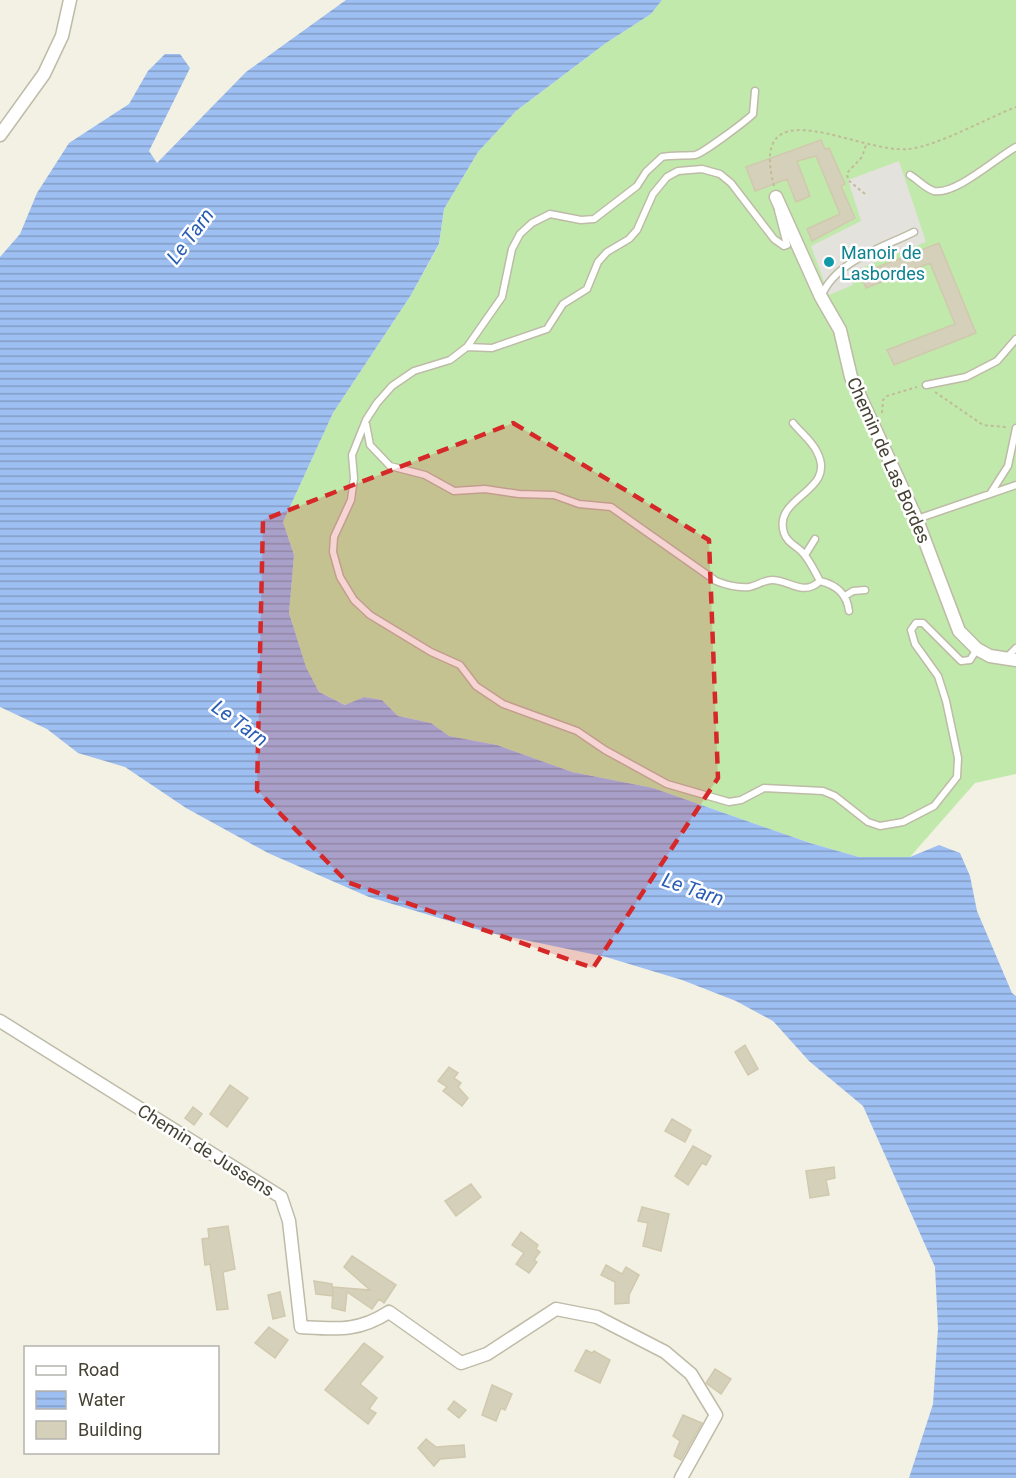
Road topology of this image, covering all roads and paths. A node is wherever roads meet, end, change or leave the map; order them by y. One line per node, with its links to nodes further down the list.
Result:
1 (70, 0): 4 (street)
2 (755, 91): 13 (lane)
3 (1016, 107): 5 (path)
4 (0, 135)
5 (866, 145): 8 (path); 9 (path)
6 (1016, 147): 7 (lane)
7 (910, 175)
8 (865, 194)
9 (776, 197): 11 (street, Chemin de Las Bordes); 13 (lane)
10 (914, 232): 11 (lane)
11 (821, 297): 21 (street, Chemin de Las Bordes)
12 (1016, 339): 14 (lane)
13 (467, 347): 16 (lane)
14 (926, 385): 15 (path); 18 (path)
15 (883, 416)
16 (366, 420): 24 (lane); 29 (lane)
17 (793, 423): 23 (lane)
18 (1016, 427): 20 (lane)
19 (1016, 485): 20 (lane)
20 (989, 495): 21 (lane)
21 (917, 520): 29 (street, Chemin de Las Bordes)
22 (815, 538): 23 (lane)
23 (805, 555): 24 (lane)
24 (820, 581): 26 (lane)
25 (865, 590): 26 (lane)
26 (845, 597): 27 (lane)
27 (849, 611)
28 (1016, 648): 30 (lane)
29 (977, 649): 30 (street)
30 (1011, 659)
31 (0, 1021): 32 (street, Chemin de Jussens)
32 (681, 1478)

